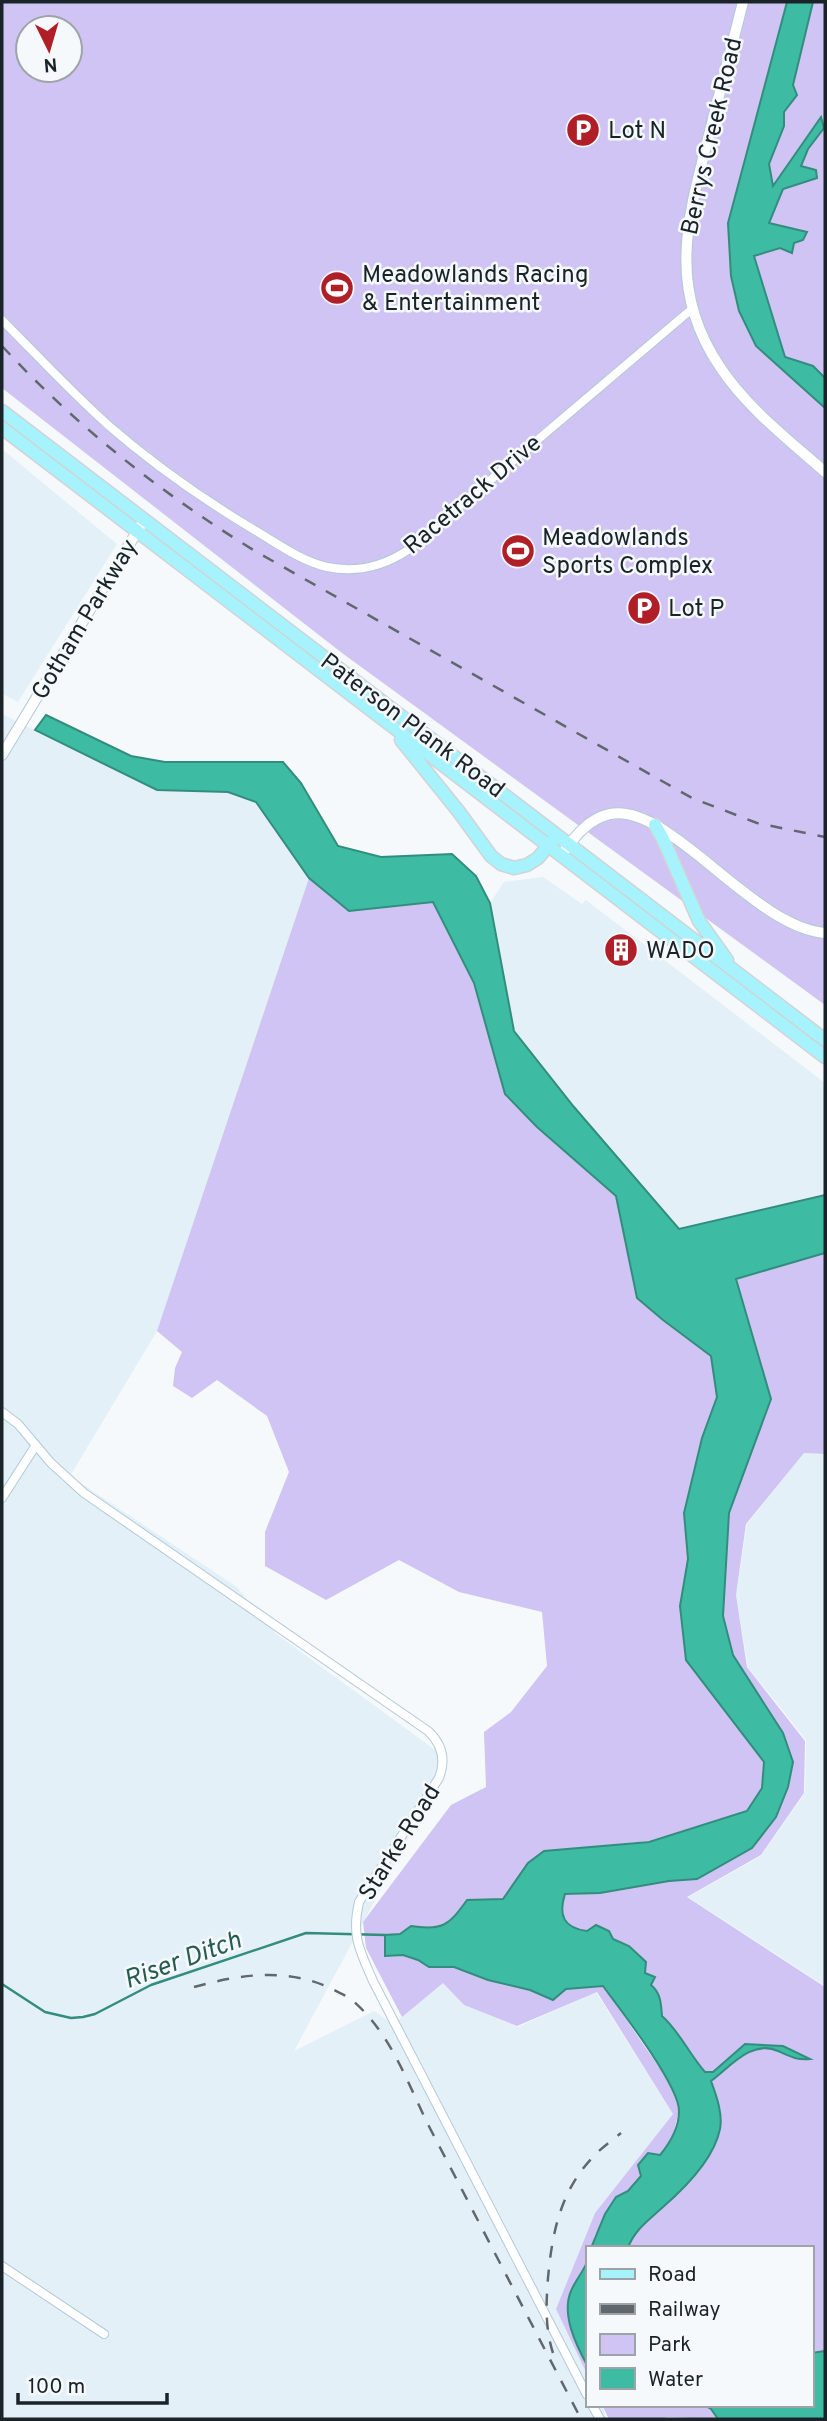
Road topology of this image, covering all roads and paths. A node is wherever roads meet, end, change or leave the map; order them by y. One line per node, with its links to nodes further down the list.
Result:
1 (743, 2): 2 (street, Berrys Creek Road)
2 (693, 308): 3 (street, Racetrack Drive); 6 (street, Berrys Creek Road)
3 (2, 320)
4 (2, 411): 7 (main road, Paterson Plank Road)
5 (2, 428): 8 (main road, Paterson Plank Road)
6 (825, 472)
7 (144, 520): 8 (street, Gotham Parkway); 12 (main road, Paterson Plank Road)
8 (137, 531): 9 (main road, Paterson Plank Road); 10 (street, Gotham Parkway)
9 (388, 723): 14 (main road, Paterson Plank Road); 14 (main road)
10 (2, 755)
11 (655, 825): 13 (street); 16 (street); 17 (main road)
12 (557, 835): 13 (main road, Paterson Plank Road); 14 (main road)
13 (569, 845): 15 (street); 17 (main road, Paterson Plank Road)
14 (548, 846): 15 (main road, Paterson Plank Road)
15 (560, 856): 19 (main road, Paterson Plank Road)
16 (825, 933)
17 (737, 972): 18 (main road, Paterson Plank Road)
18 (825, 1040)
19 (825, 1057)
20 (2, 1412): 21 (street, Starke Road)
21 (36, 1445): 22 (street); 25 (street, Starke Road)
22 (2, 1498)
23 (2, 2266): 24 (street)
24 (104, 2334)
25 (586, 2393)

